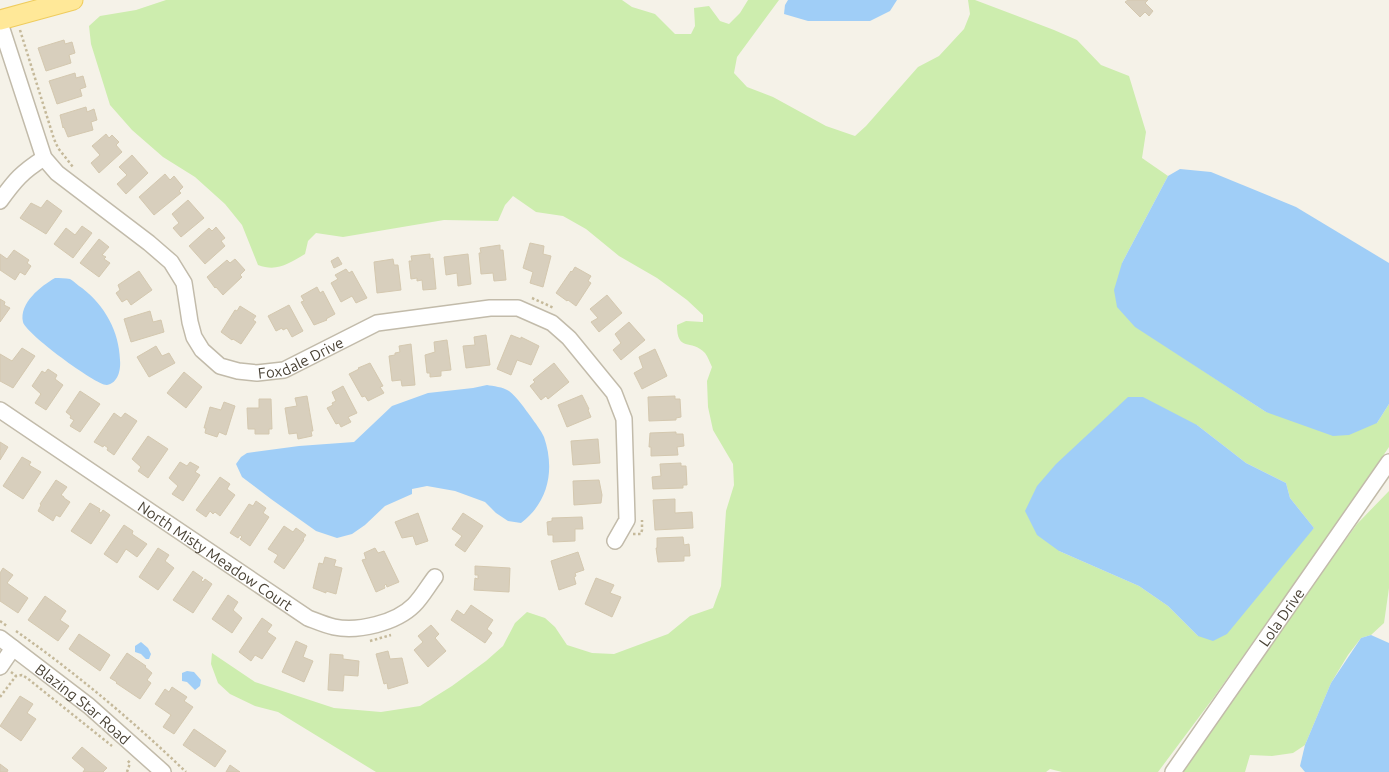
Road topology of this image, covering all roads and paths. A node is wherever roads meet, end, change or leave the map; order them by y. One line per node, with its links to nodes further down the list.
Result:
1 (73, 0): 2 (main road)
2 (0, 21): 4 (street, Foxdale Drive)
3 (20, 30): 5 (path)
4 (44, 158): 6 (street); 12 (street, Foxdale Drive)
5 (76, 170)
6 (0, 201)
7 (524, 296): 8 (path)
8 (560, 311)
9 (0, 410): 13 (street, North Misty Meadow Court)
10 (1389, 462): 23 (street, Lola Drive)
11 (641, 514): 12 (path)
12 (619, 535)
13 (435, 578)
14 (0, 638): 15 (street, Blazing Star Road)
15 (13, 648): 16 (street); 21 (street, Blazing Star Road)
16 (1, 666): 17 (path)
17 (16, 676): 18 (path); 19 (path)
18 (0, 697)
19 (115, 749)
20 (122, 755): 22 (path)
21 (157, 770)
22 (127, 772)
23 (1173, 772)

